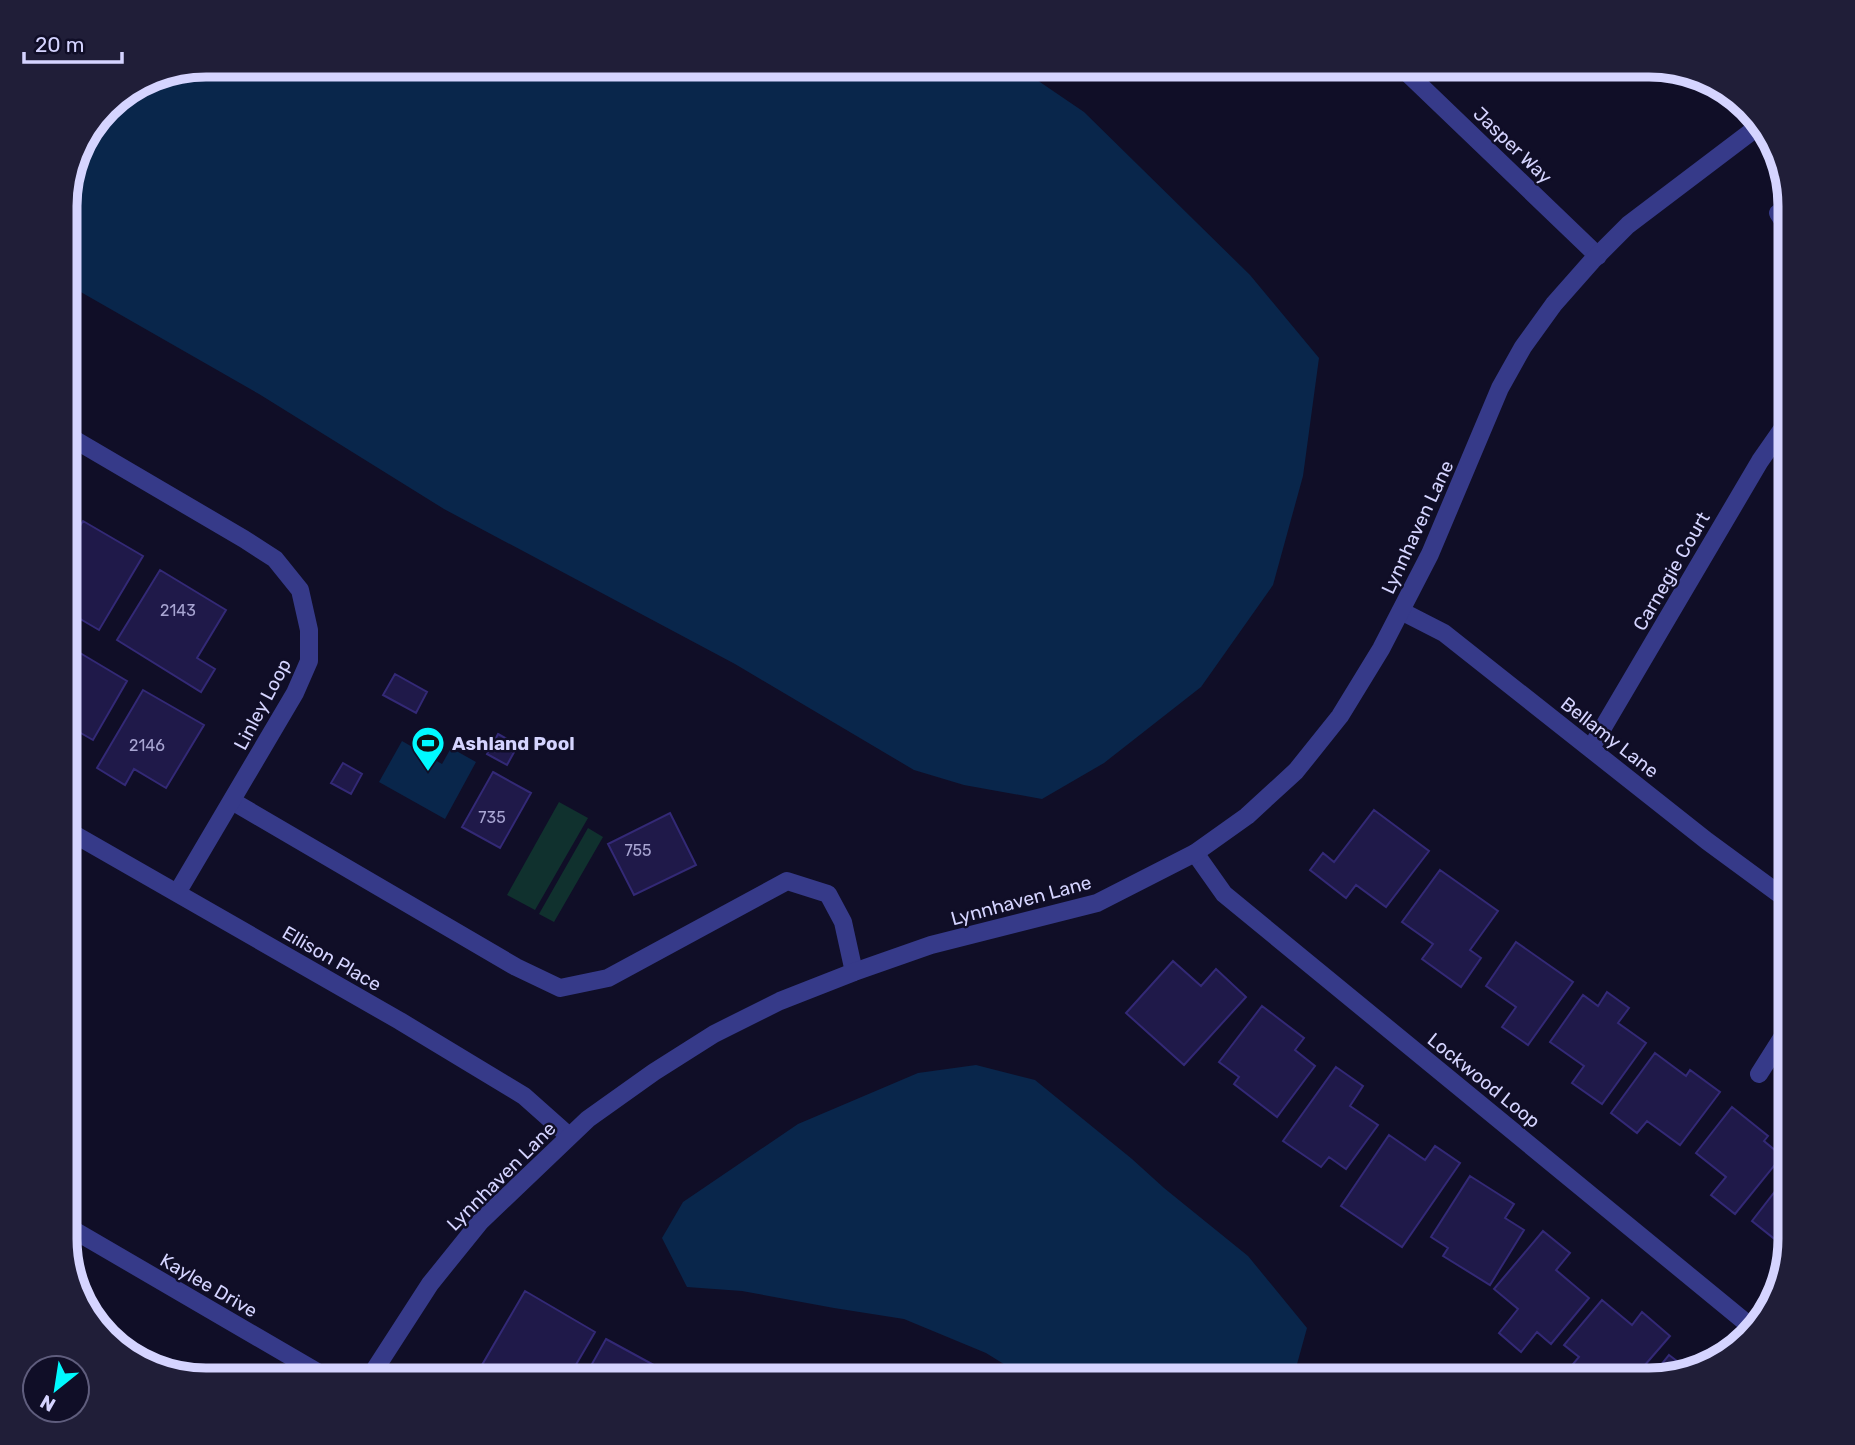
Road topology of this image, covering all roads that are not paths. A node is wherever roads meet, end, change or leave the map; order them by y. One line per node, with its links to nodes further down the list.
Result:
1 (1412, 77): 3 (street, Jasper Way)
2 (1753, 130): 3 (street, Lynnhaven Lane)
3 (1598, 256): 6 (street, Lynnhaven Lane)
4 (1778, 435): 7 (street, Carnegie Court)
5 (77, 441): 8 (street, Linley Loop)
6 (1401, 611): 7 (street, Bellamy Lane); 10 (street, Lynnhaven Lane)
7 (1591, 748): 12 (street, Bellamy Lane)
8 (232, 801): 11 (street, Linley Loop); 13 (street)
9 (77, 836): 11 (street, Ellison Place)
10 (1195, 853): 13 (street, Lynnhaven Lane); 18 (street, Lockwood Loop)
11 (177, 893): 16 (street, Ellison Place)
12 (1778, 893)
13 (854, 972): 16 (street, Lynnhaven Lane)
14 (1778, 1044): 15 (street)
15 (1759, 1074)
16 (569, 1136): 20 (street, Lynnhaven Lane)
17 (77, 1232): 19 (street, Kaylee Drive)
18 (1747, 1323)
19 (310, 1368)
20 (376, 1368)

